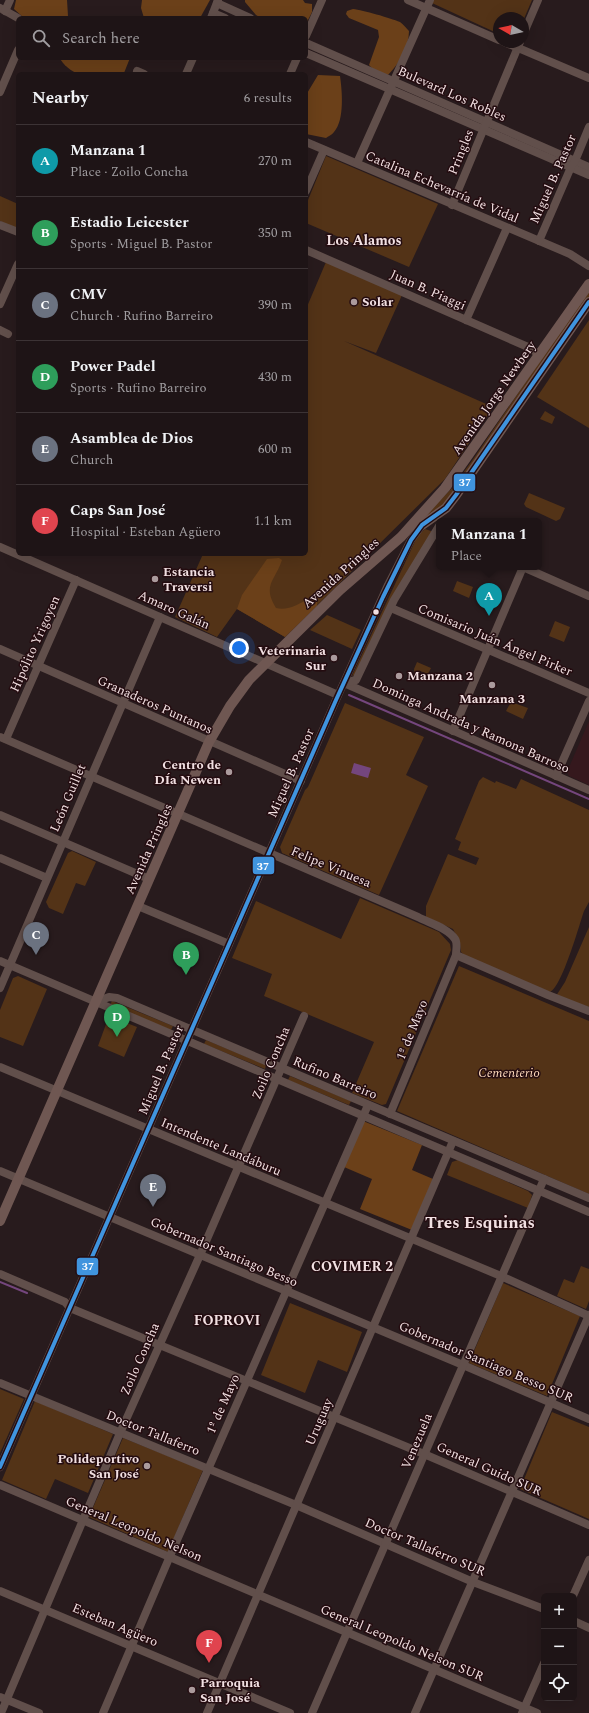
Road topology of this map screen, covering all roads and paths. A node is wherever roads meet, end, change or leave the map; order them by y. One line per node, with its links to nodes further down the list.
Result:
1 (10, 0): 7 (street)
2 (322, 0): 12 (street)
3 (408, 0): 6 (street)
4 (538, 0): 11 (street)
5 (218, 2): 8 (street); 9 (street)
6 (428, 4): 13 (street); 24 (street)
7 (3, 10): 10 (street)
8 (212, 15)
9 (246, 16)
10 (16, 17)
11 (529, 21)
12 (308, 32)
13 (493, 37)
14 (308, 44): 24 (street, Bulevard Los Robles)
15 (518, 48): 26 (street, Pringles)
16 (525, 48): 23 (street)
17 (308, 54): 24 (street, Bulevard Los Robles)
18 (16, 55): 25 (street)
19 (192, 60): 21 (street)
20 (296, 60): 22 (street)
21 (187, 72)
22 (291, 72)
23 (589, 78)
24 (392, 85): 26 (street, Bulevard Los Robles); 30 (street)
25 (0, 92)
26 (485, 125): 31 (street, Bulevard Los Robles); 35 (street, Pringles)
27 (589, 127): 31 (street, Miguel B. Pastor)
28 (308, 143): 29 (street, Catalina Echevarría de Vidal)
29 (324, 150): 30 (street, Catalina Echevarría de Vidal); 34 (street)
30 (357, 163): 35 (street, Catalina Echevarría de Vidal)
31 (573, 164): 32 (street, Bulevard Los Robles); 33 (street, Bulevard Los Robles); 39 (street, Miguel B. Pastor)
32 (589, 167)
33 (589, 175)
34 (308, 186)
35 (452, 205): 37 (street, Catalina Echevarría de Vidal)
36 (0, 225): 38 (street)
37 (507, 228): 39 (street, Catalina Echevarría de Vidal); 46 (street)
38 (16, 231)
39 (539, 241): 41 (street, Catalina Echevarría de Vidal)
40 (308, 251): 46 (street, Juan B. Piaggi)
41 (589, 266)
42 (16, 268): 45 (street)
43 (589, 284): 49 (main road, Avenida Jorge Newbery)
44 (589, 302): 50 (main road, Avenida Jorge Newbery)
45 (0, 304)
46 (466, 320): 49 (street, Juan B. Piaggi)
47 (0, 330): 48 (street)
48 (8, 334)
49 (540, 355): 52 (main road, Avenida Jorge Newbery)
50 (446, 508): 51 (street, Avenida Jorge Newbery); 52 (main road, Avenida Jorge Newbery)
51 (442, 518)
52 (418, 523): 53 (street); 66 (main road, Avenida Pringles); 68 (street, Miguel B. Pastor)
53 (436, 528)
54 (436, 532): 62 (street)
55 (0, 547): 56 (street, Amaro Galán)
56 (16, 554)
57 (21, 556): 60 (street, Amaro Galán)
58 (522, 570): 65 (street)
59 (530, 570): 61 (street)
60 (76, 580): 63 (street, Amaro Galán); 67 (street, Hipólito Yrigoyen)
61 (589, 596)
62 (391, 608): 65 (street, Comisario Juán Ángel Pirker); 68 (street)
63 (160, 617): 66 (street, Amaro Galán); 72 (street, León Guillet)
64 (0, 649): 67 (street, Granaderos Puntanos)
65 (487, 650): 69 (street, Comisario Juán Ángel Pirker); 73 (street)
66 (264, 664): 70 (street, Amaro Galán); 75 (main road, Avenida Pringles)
67 (38, 666): 72 (street, Granaderos Puntanos); 74 (street, Hipólito Yrigoyen)
68 (344, 683): 70 (street, Miguel B. Pastor); 73 (street, Dominga Andrada y Ramona Barroso)
69 (589, 693)
70 (338, 695): 78 (street, Miguel B. Pastor)
71 (589, 701): 77 (street)
72 (122, 703): 75 (street, Granaderos Puntanos); 76 (street, León Guillet)
73 (452, 731): 77 (street, Dominga Andrada y Ramona Barroso)
74 (3, 738): 76 (street, Felipe Vinuesa)
75 (209, 742): 78 (street, Granaderos Puntanos); 81 (main road, Avenida Pringles)
76 (91, 776): 81 (street, Felipe Vinuesa); 82 (street, León Guillet)
77 (556, 776): 79 (street, Dominga Andrada y Ramona Barroso)
78 (301, 781): 83 (street, Miguel B. Pastor)
79 (589, 790)
80 (0, 815): 82 (street)
81 (178, 815): 83 (street, Felipe Vinuesa); 86 (main road, Avenida Pringles)
82 (62, 842): 85 (street, León Guillet); 86 (street)
83 (269, 853): 88 (street, Miguel B. Pastor); 89 (street, Felipe Vinuesa)
84 (0, 858): 85 (street)
85 (47, 878): 91 (street, León Guillet)
86 (149, 879): 87 (main road, Avenida Pringles)
87 (138, 906): 88 (street); 93 (main road, Avenida Pringles)
88 (229, 944): 96 (street, Miguel B. Pastor)
89 (456, 955): 94 (street); 103 (street, 1º de Mayo)
90 (0, 961): 91 (street, Rufino Barreiro)
91 (10, 965): 92 (street, León Guillet); 93 (street, Rufino Barreiro)
92 (0, 988)
93 (96, 1002): 96 (street, Rufino Barreiro); 97 (street, Rufino Barreiro); 101 (main road, Avenida Pringles)
94 (589, 1011)
95 (304, 1016): 99 (street, Zoilo Concha)
96 (191, 1030): 97 (street, Miguel B. Pastor); 99 (street, Rufino Barreiro)
97 (187, 1040): 100 (street, Rufino Barreiro); 105 (street, Miguel B. Pastor)
98 (0, 1067): 101 (street, Intendente Landáburu)
99 (281, 1068): 100 (street, Zoilo Concha); 102 (street, Rufino Barreiro)
100 (277, 1078): 104 (street, Rufino Barreiro); 108 (street, Zoilo Concha)
101 (57, 1091): 105 (street, Intendente Landáburu); 110 (main road, Avenida Pringles)
102 (368, 1104): 103 (street, Rufino Barreiro); 104 (street, 1º de Mayo)
103 (390, 1114): 106 (street, Rufino Barreiro)
104 (364, 1115): 107 (street, Rufino Barreiro); 114 (street, 1º de Mayo)
105 (148, 1130): 108 (street, Intendente Landáburu); 116 (street, Miguel B. Pastor)
106 (453, 1141): 107 (street, Uruguay); 111 (street, Rufino Barreiro)
107 (448, 1151): 112 (street, Rufino Barreiro); 118 (street, Uruguay)
108 (238, 1167): 114 (street, Intendente Landáburu); 119 (street, Zoilo Concha)
109 (0, 1171): 110 (street, Gobernador Santiago Besso)
110 (18, 1179): 116 (street, Gobernador Santiago Besso); 117 (main road, Avenida Pringles)
111 (544, 1179): 112 (street, Venezuela); 113 (street, Rufino Barreiro)
112 (539, 1190): 115 (street, Rufino Barreiro); 121 (street, Venezuela)
113 (589, 1198)
114 (325, 1204): 118 (street, Intendente Landáburu); 122 (street, 1º de Mayo)
115 (589, 1212)
116 (109, 1217): 119 (street, Gobernador Santiago Besso); 123 (street, Miguel B. Pastor)
117 (0, 1221)
118 (411, 1240): 121 (street, Intendente Landáburu); 125 (street, Uruguay)
119 (200, 1255): 122 (street, Gobernador Santiago Besso); 126 (street, Zoilo Concha)
120 (0, 1274): 123 (street, General Guido SUR)
121 (501, 1276): 124 (street, Intendente Landáburu); 127 (street, Venezuela)
122 (286, 1291): 125 (street, Gobernador Santiago Besso); 128 (street, 1º de Mayo)
123 (70, 1308): 126 (street, General Guido SUR); 130 (street, Miguel B. Pastor)
124 (589, 1315): 131 (street)
125 (373, 1328): 127 (street, Gobernador Santiago Besso SUR); 132 (street, Uruguay)
126 (160, 1345): 128 (street, General Guido SUR); 134 (street, Zoilo Concha)
127 (463, 1364): 131 (street, Gobernador Santiago Besso SUR); 135 (street, Venezuela)
128 (247, 1381): 132 (street, General Guido SUR); 137 (street, 1º de Mayo)
129 (0, 1383): 130 (street, Doctor Tallaferro)
130 (32, 1396): 134 (street, Doctor Tallaferro); 136 (street, Miguel B. Pastor)
131 (551, 1403): 133 (street, Gobernador Santiago Besso SUR); 139 (street)
132 (334, 1417): 135 (street, General Guido SUR); 140 (street, Uruguay)
133 (589, 1419)
134 (120, 1433): 137 (street, Doctor Tallaferro); 141 (street, Zoilo Concha)
135 (424, 1454): 139 (street, General Guido SUR); 143 (street, Venezuela)
136 (0, 1467)
137 (208, 1469): 140 (street, Doctor Tallaferro); 144 (street, 1º de Mayo)
138 (0, 1485): 141 (street, General Leopoldo Nelson)
139 (512, 1492): 142 (street, General Guido SUR); 146 (street)
140 (296, 1505): 143 (street, Doctor Tallaferro SUR); 149 (street, Uruguay)
141 (84, 1520): 144 (street, General Leopoldo Nelson); 151 (street, Zoilo Concha)
142 (589, 1525)
143 (386, 1543): 146 (street, Doctor Tallaferro SUR); 154 (street, Venezuela)
144 (170, 1556): 149 (street, General Leopoldo Nelson); 155 (street, 1º de Mayo)
145 (589, 1560): 148 (street)
146 (473, 1582): 150 (street, Doctor Tallaferro SUR); 157 (street)
147 (0, 1591): 151 (street, Esteban Agüero)
148 (575, 1593)
149 (258, 1595): 154 (street, General Leopoldo Nelson SUR); 158 (street, Uruguay)
150 (541, 1608)
151 (46, 1610): 155 (street, Esteban Agüero); 159 (street, Zoilo Concha)
152 (577, 1623): 153 (street)
153 (589, 1628)
154 (347, 1632): 157 (street, General Leopoldo Nelson SUR); 166 (street, Venezuela)
155 (132, 1646): 158 (street, Esteban Agüero); 163 (street, 1º de Mayo)
156 (543, 1665): 160 (street)
157 (435, 1668): 160 (street, General Leopoldo Nelson SUR); 167 (street)
158 (220, 1683): 164 (street, Uruguay); 165 (street, Esteban Agüero)
159 (3, 1698): 161 (street, Zoilo Concha); 162 (street)
160 (523, 1710): 168 (street, General Leopoldo Nelson SUR)
161 (1, 1713)
162 (39, 1713)
163 (103, 1713)
164 (207, 1713)
165 (290, 1713)
166 (312, 1713)
167 (415, 1713)
168 (537, 1713)

